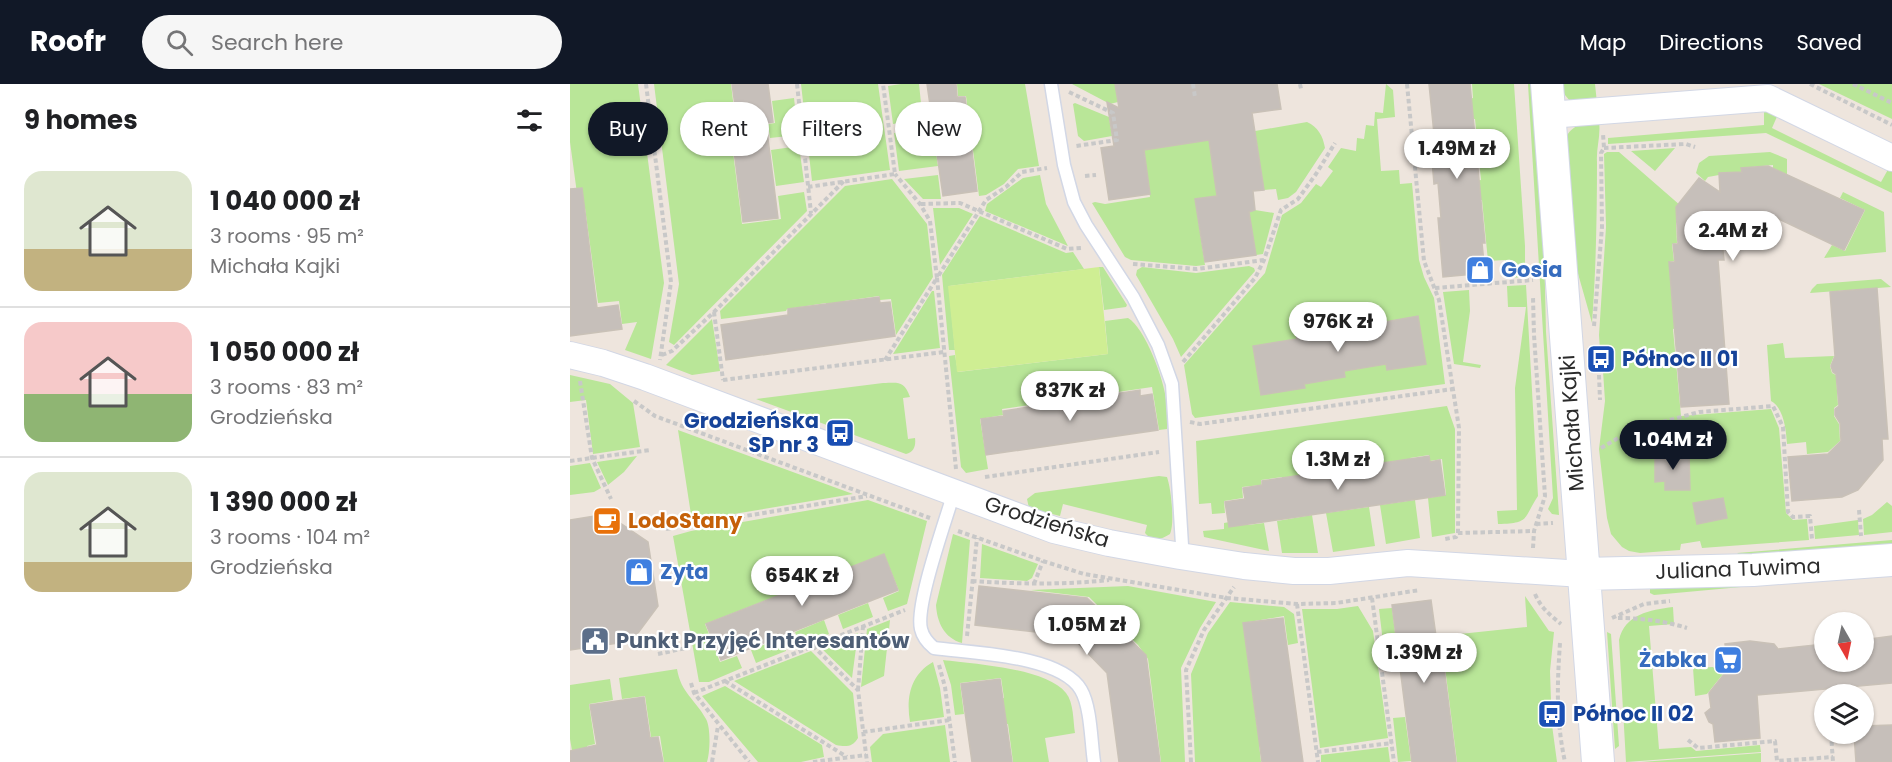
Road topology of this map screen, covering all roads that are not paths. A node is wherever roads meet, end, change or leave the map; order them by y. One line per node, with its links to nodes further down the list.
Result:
1 (1051, 84): 7 (lane)
2 (1547, 84): 3 (street, Michała Kajki)
3 (1549, 115): 4 (street); 9 (street, Michała Kajki)
4 (1892, 158)
5 (574, 363): 6 (street, Grodzieńska)
6 (955, 483): 7 (street, Grodzieńska); 10 (lane)
7 (1180, 556): 9 (street, Grodzieńska)
8 (1892, 560): 9 (street, Juliana Tuwima)
9 (1583, 574): 11 (street, Michała Kajki)
10 (1094, 762)
11 (1598, 762)

